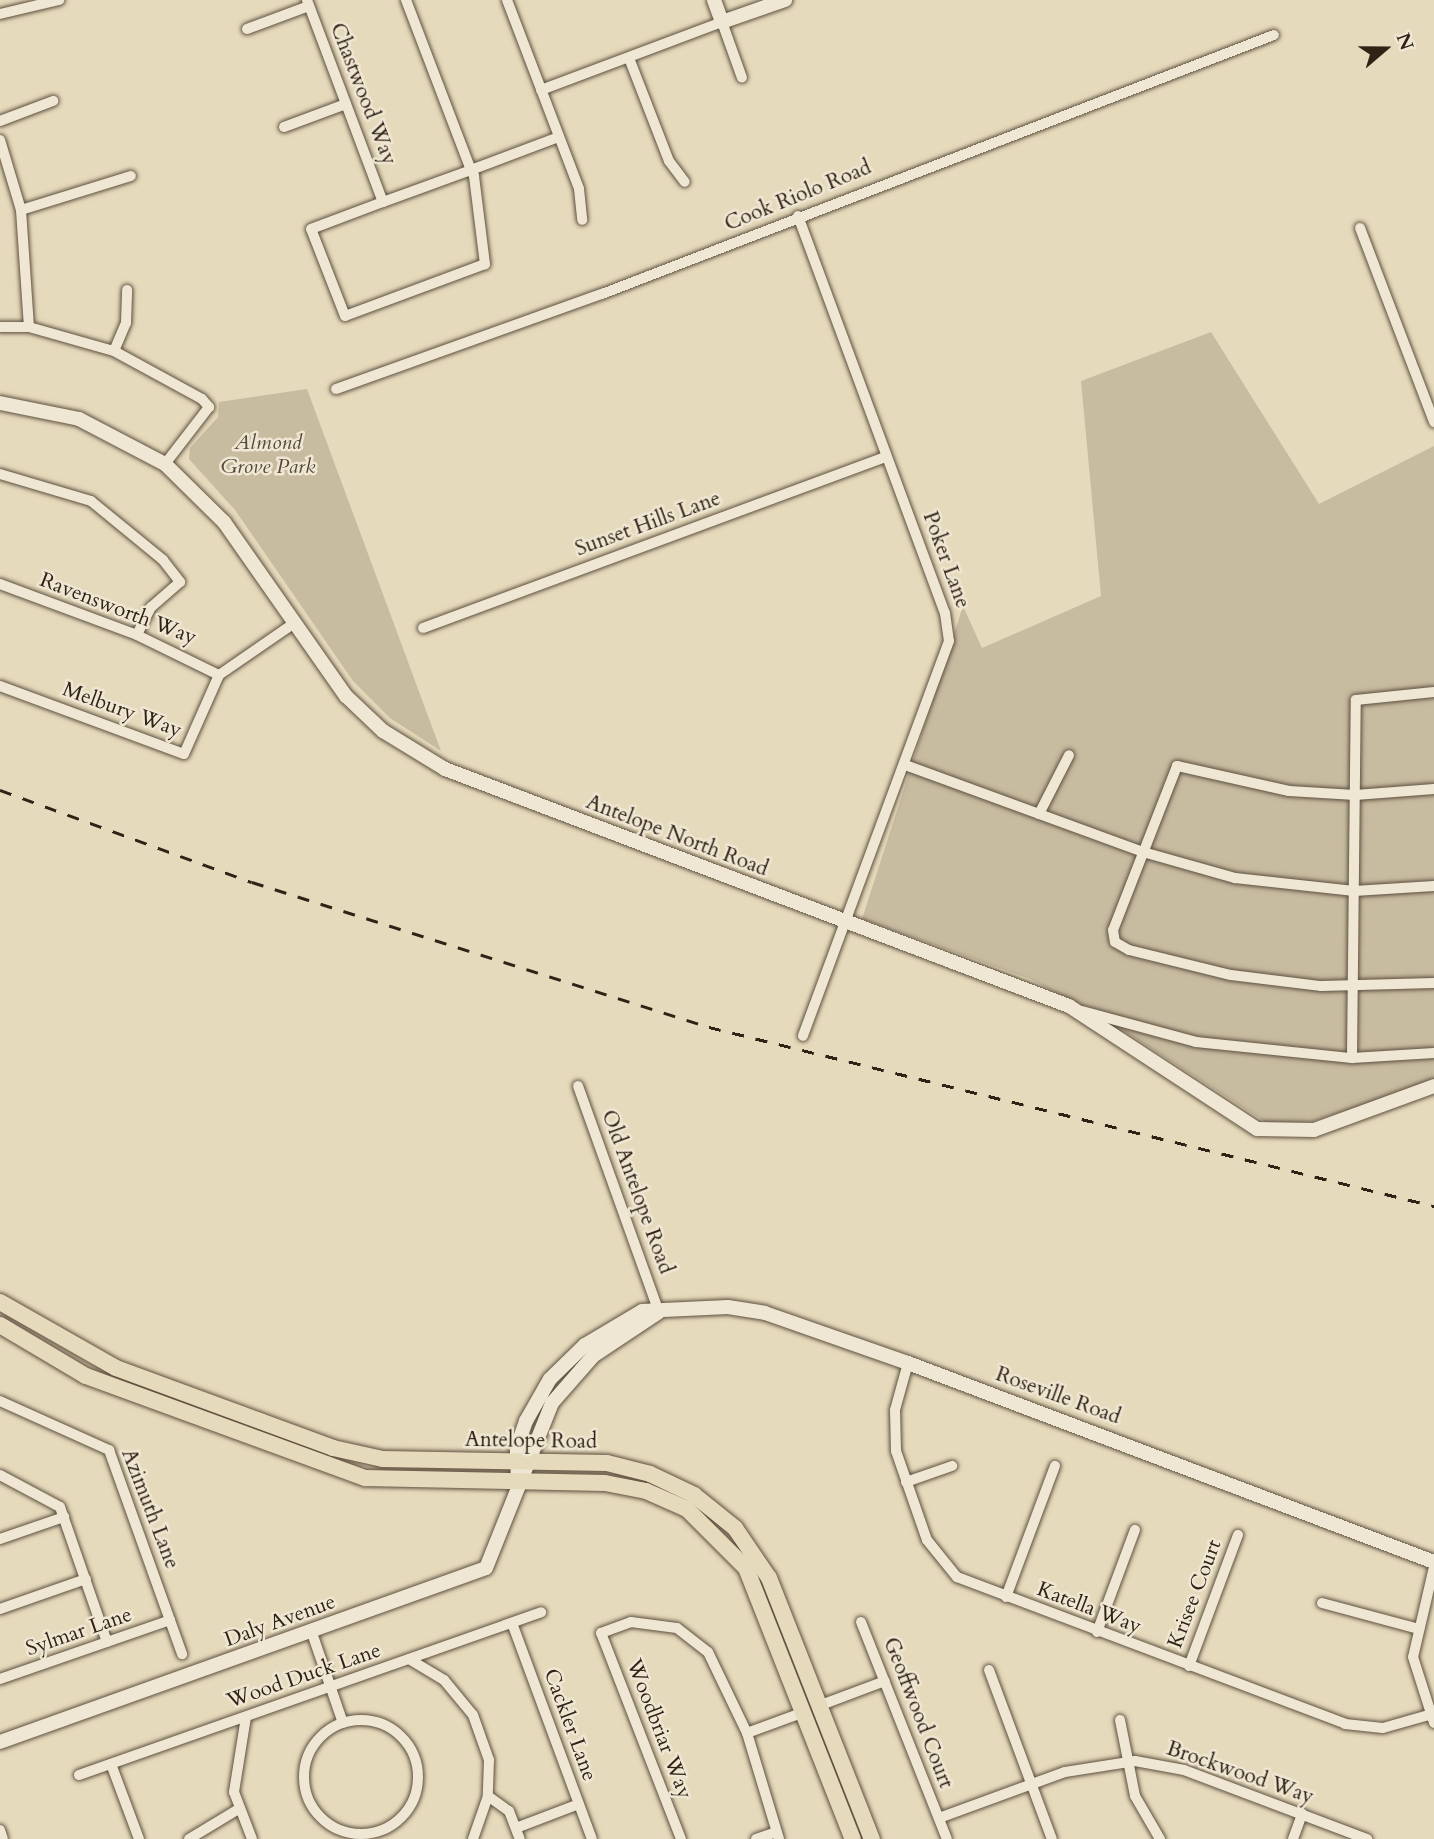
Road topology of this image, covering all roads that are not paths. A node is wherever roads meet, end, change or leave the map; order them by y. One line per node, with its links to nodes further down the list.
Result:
1 (59, 0): 7 (street)
2 (407, 0): 20 (street)
3 (507, 0): 13 (street)
4 (714, 0): 8 (main road)
5 (785, 0): 8 (main road)
6 (307, 3): 9 (street); 15 (street, Chastwood Way)
7 (0, 14)
8 (722, 22): 11 (street); 12 (street)
9 (247, 29)
10 (1274, 35): 25 (street, Cook Riolo Road)
11 (629, 58): 13 (street); 22 (street)
12 (742, 78)
13 (541, 90): 18 (street)
14 (52, 101): 16 (street)
15 (346, 104): 17 (street); 23 (street, Chastwood Way)
16 (0, 121)
17 (284, 127)
18 (559, 137): 20 (street); 26 (street)
19 (0, 140): 24 (street)
20 (471, 170): 23 (street); 23 (street)
21 (131, 176): 24 (street)
22 (685, 182)
23 (383, 202)
24 (21, 210): 30 (street)
25 (798, 216): 32 (street, Cook Riolo Road); 35 (street, Poker Lane)
26 (583, 220)
27 (1360, 228): 34 (street)
28 (127, 290): 31 (street)
29 (0, 327): 30 (street)
30 (29, 327): 31 (street)
31 (114, 351): 36 (street)
32 (336, 388)
33 (0, 403): 36 (main road, Antelope North Road)
34 (1434, 422)
35 (885, 457): 40 (street, Sunset Hills Lane); 46 (street, Poker Lane)
36 (165, 464): 39 (main road, Antelope North Road)
37 (0, 474): 41 (street)
38 (0, 584): 41 (street, Ravensworth Way)
39 (293, 624): 42 (street); 53 (main road, Antelope North Road)
40 (423, 628)
41 (137, 635): 42 (street, Ravensworth Way)
42 (219, 675): 43 (street, Melbury Way)
43 (0, 686)
44 (1434, 692): 48 (street)
45 (1069, 755): 49 (street)
46 (908, 766): 49 (street); 53 (street, Poker Lane)
47 (1434, 789): 48 (street)
48 (1355, 795): 50 (street); 52 (street)
49 (1038, 814): 50 (street)
50 (1143, 852): 52 (street); 55 (street)
51 (1434, 886): 52 (street)
52 (1354, 891): 55 (street)
53 (847, 923): 56 (main road, Antelope North Road); 57 (street, Poker Lane)
54 (1434, 983): 55 (street)
55 (1355, 986): 59 (street)
56 (1074, 1009): 59 (street); 61 (main road, Antelope North Road)
57 (803, 1036)
58 (1434, 1053): 59 (street)
59 (1352, 1058)
60 (578, 1086): 63 (street, Old Antelope Road)
61 (1434, 1086)
62 (0, 1302): 65 (main road, Antelope Road)
63 (659, 1312): 66 (main road, Roseville Road); 72 (main road)
64 (2, 1331): 65 (main road); 67 (main road, Antelope Road)
65 (76, 1350): 68 (main road, Antelope Road)
66 (908, 1363): 77 (street, Katella Way); 82 (main road, Roseville Road)
67 (80, 1373): 68 (main road); 70 (main road, Antelope Road)
68 (158, 1383): 71 (main road, Antelope Road)
69 (0, 1401): 89 (street, Azimuth Lane)
70 (160, 1404): 71 (main road); 76 (main road, Antelope Road)
71 (230, 1410): 72 (main road, Antelope Road)
72 (522, 1461): 76 (main road); 104 (main road, Antelope Road)
73 (952, 1466): 77 (street)
74 (1055, 1466): 85 (street)
75 (0, 1475): 78 (street)
76 (518, 1482): 94 (main road, Daly Avenue); 98 (main road, Antelope Road)
77 (906, 1482): 85 (street, Katella Way)
78 (64, 1517): 81 (street); 84 (street)
79 (1135, 1530): 93 (street)
80 (1238, 1535): 99 (street, Krisee Court)
81 (0, 1539)
82 (1434, 1562)
83 (1434, 1567): 92 (street)
84 (86, 1580): 87 (street); 95 (street)
85 (1006, 1597): 93 (street, Katella Way)
86 (1322, 1603): 92 (street)
87 (0, 1609)
88 (541, 1612): 91 (street, Wood Duck Lane)
89 (170, 1620): 95 (street, Sylmar Lane); 96 (street, Azimuth Lane)
90 (861, 1622): 102 (street, Geoffwood Court)
91 (512, 1623): 97 (street, Wood Duck Lane); 118 (street, Cackler Lane)
92 (1415, 1628): 107 (street)
93 (1097, 1632): 99 (street, Katella Way)
94 (312, 1633): 103 (street); 111 (main road, Daly Avenue)
95 (107, 1642): 101 (street, Sylmar Lane)
96 (182, 1654)
97 (409, 1659): 103 (street, Wood Duck Lane); 117 (street)
98 (785, 1660): 104 (main road); 105 (main road, Antelope Road)
99 (1189, 1666): 107 (street, Katella Way)
100 (989, 1670): 116 (street)
101 (0, 1679)
102 (885, 1681): 104 (street); 121 (street, Geoffwood Court)
103 (330, 1687): 106 (street, Wood Duck Lane); 109 (street)
104 (821, 1705): 112 (main road, Antelope Road)
105 (804, 1712): 110 (street); 112 (main road); 135 (main road, Antelope Road)
106 (246, 1717): 114 (street, Wood Duck Lane); 119 (street)
107 (1431, 1719)
108 (1121, 1720): 113 (street)
109 (343, 1723): 124 (street); 124 (street)
110 (747, 1733): 125 (street); 133 (street, Woodbriar Way)
111 (0, 1742)
112 (842, 1759): 136 (main road, Antelope Road)
113 (1128, 1761): 116 (street, Brockwood Way); 120 (street, Brockwood Way); 139 (street)
114 (111, 1764): 115 (street, Wood Duck Lane); 127 (street)
115 (79, 1775)
116 (1030, 1784): 121 (street, Brockwood Way); 138 (street)
117 (488, 1796): 122 (street); 130 (street)
118 (579, 1804): 122 (street); 132 (street, Cackler Lane)
119 (237, 1810): 128 (street); 129 (street)
120 (1302, 1814): 140 (street); 141 (street, Brockwood Way)
121 (939, 1818): 137 (street, Geoffwood Court)
122 (516, 1828): 131 (street)
123 (0, 1830): 126 (street)
124 (382, 1835)
125 (777, 1835): 134 (street)
126 (3, 1839)
127 (139, 1839)
128 (189, 1839)
129 (252, 1839)
130 (473, 1839)
131 (520, 1839)
132 (592, 1839)
133 (681, 1839)
134 (756, 1839)
135 (853, 1839)
136 (872, 1839)
137 (947, 1839)
138 (1052, 1839)
139 (1160, 1839)
140 (1293, 1839)
141 (1367, 1839)

